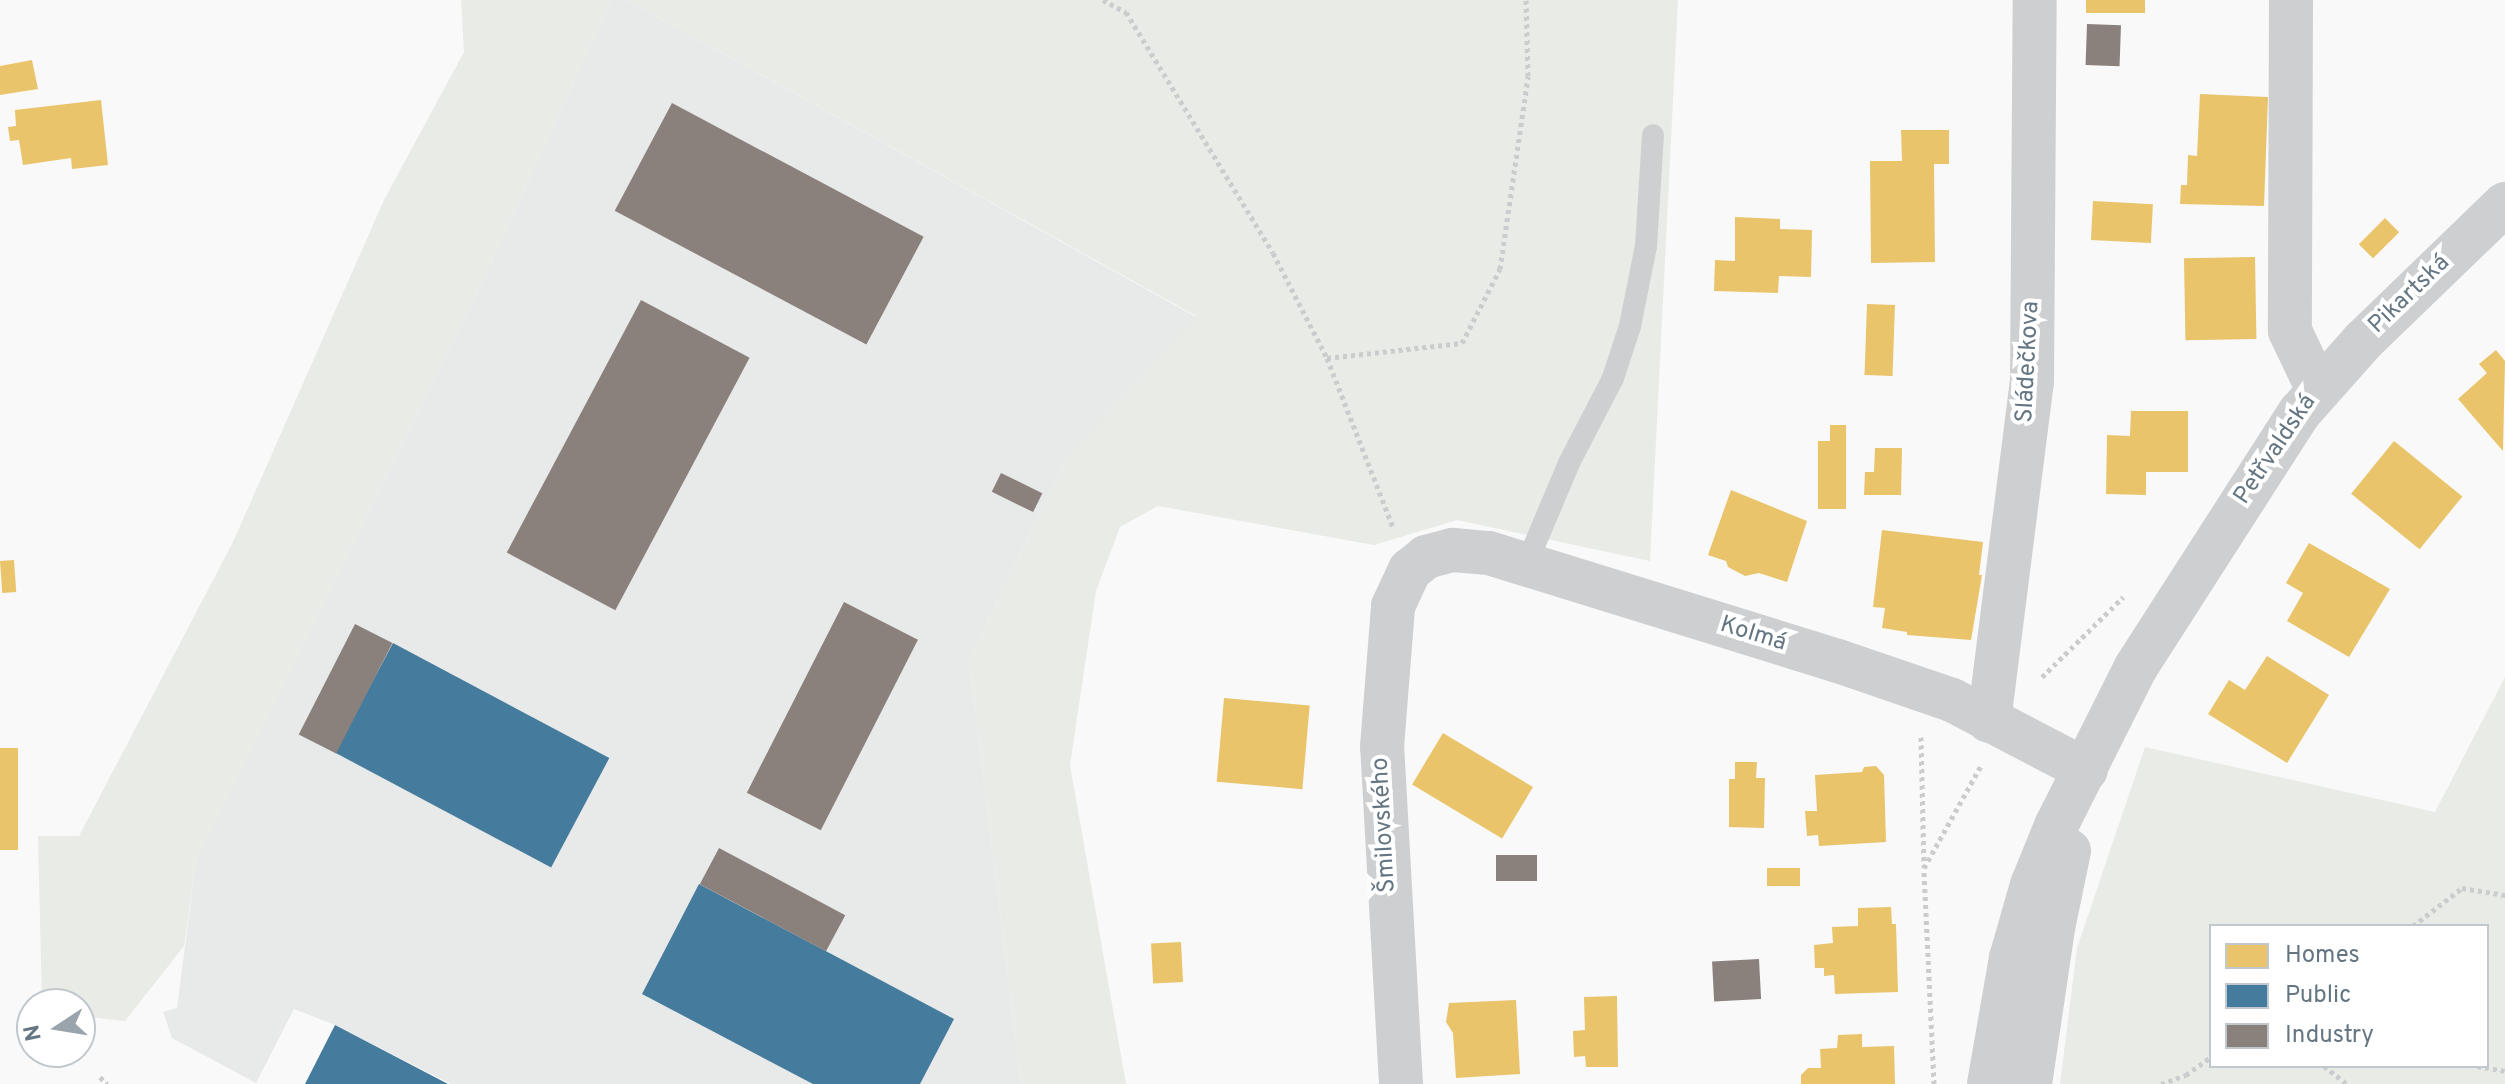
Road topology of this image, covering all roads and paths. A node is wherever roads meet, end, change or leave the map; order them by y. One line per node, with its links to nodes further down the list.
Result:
1 (1103, 0): 7 (path)
2 (1526, 0): 7 (path)
3 (2035, 0): 13 (street, Sládečkova)
4 (2291, 0): 8 (street, Petřvaldská)
5 (1653, 135): 9 (lane)
6 (2505, 204): 8 (street, Pikartská)
7 (1327, 358): 10 (path)
8 (2318, 390): 14 (street, Petřvaldská)
9 (1526, 565): 10 (street, Kolmá); 12 (street, Kolmá)
10 (1410, 570): 22 (street, Šmilovského)
11 (2131, 590): 13 (path)
12 (1920, 689): 13 (street, Kolmá); 15 (path)
13 (1989, 721): 14 (street, Kolmá); 15 (path)
14 (2086, 770): 24 (street, Petřvaldská); 25 (street, Petřvaldská)
15 (1924, 868): 23 (path)
16 (2505, 895): 17 (path)
17 (2416, 924)
18 (2209, 1058): 26 (path)
19 (2327, 1068): 27 (path)
20 (100, 1077): 21 (path)
21 (107, 1084)
22 (1401, 1084)
23 (1934, 1084)
24 (1989, 1084)
25 (2030, 1084)
26 (2161, 1084)
27 (2347, 1084)

